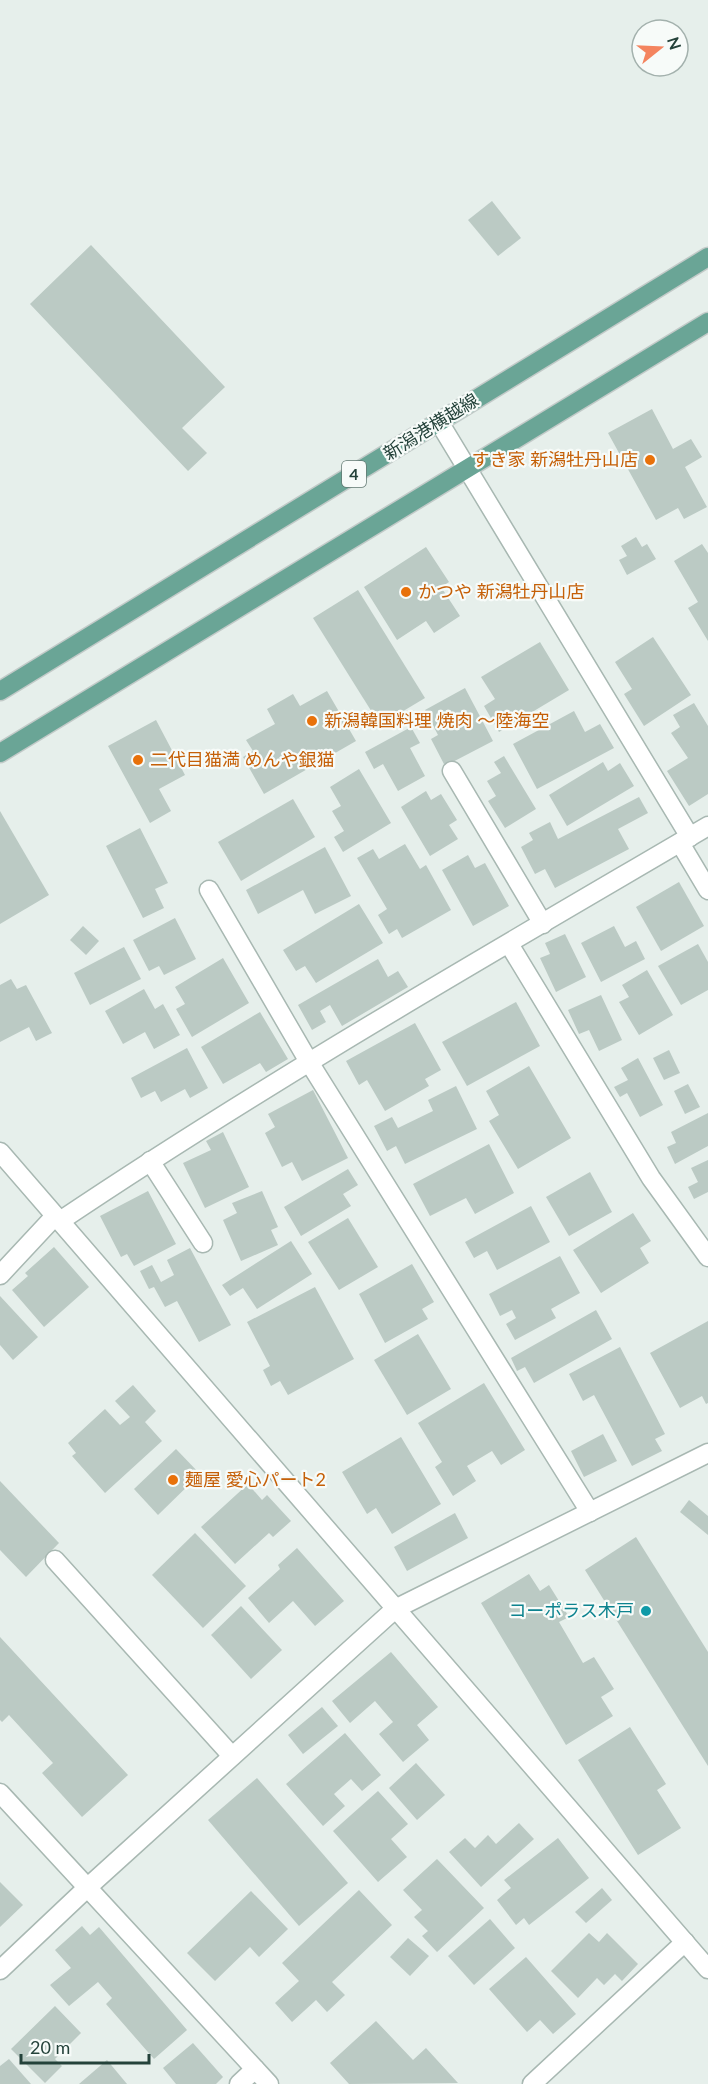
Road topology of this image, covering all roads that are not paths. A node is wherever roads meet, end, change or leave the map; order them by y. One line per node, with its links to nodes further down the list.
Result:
1 (708, 257): 3 (main road, 新潟港横越線 / 4)
2 (708, 322): 4 (main road)
3 (439, 422): 4 (street); 5 (main road, 新潟港横越線 / 4)
4 (467, 469): 6 (main road); 9 (street)
5 (0, 691)
6 (0, 753)
7 (452, 771): 12 (street)
8 (708, 826): 9 (street)
9 (685, 840): 11 (street); 12 (street)
10 (209, 890): 14 (street)
11 (708, 890)
12 (543, 924): 13 (street)
13 (509, 944): 14 (street); 19 (street)
14 (309, 1062): 16 (street); 22 (street)
15 (0, 1152): 17 (street)
16 (150, 1161): 17 (street); 18 (street)
17 (58, 1219): 20 (street); 24 (street)
18 (203, 1243)
19 (708, 1257)
20 (0, 1275)
21 (708, 1453): 22 (street)
22 (590, 1512): 24 (street)
23 (55, 1560): 25 (street)
24 (395, 1609): 25 (street); 28 (street)
25 (232, 1756): 27 (street)
26 (0, 1793): 27 (street)
27 (87, 1887): 30 (street); 31 (street)
28 (685, 1942): 29 (street); 34 (street)
29 (708, 1969)
30 (0, 1970)
31 (255, 2069): 32 (street); 33 (street)
32 (239, 2084)
33 (269, 2084)
34 (532, 2084)

